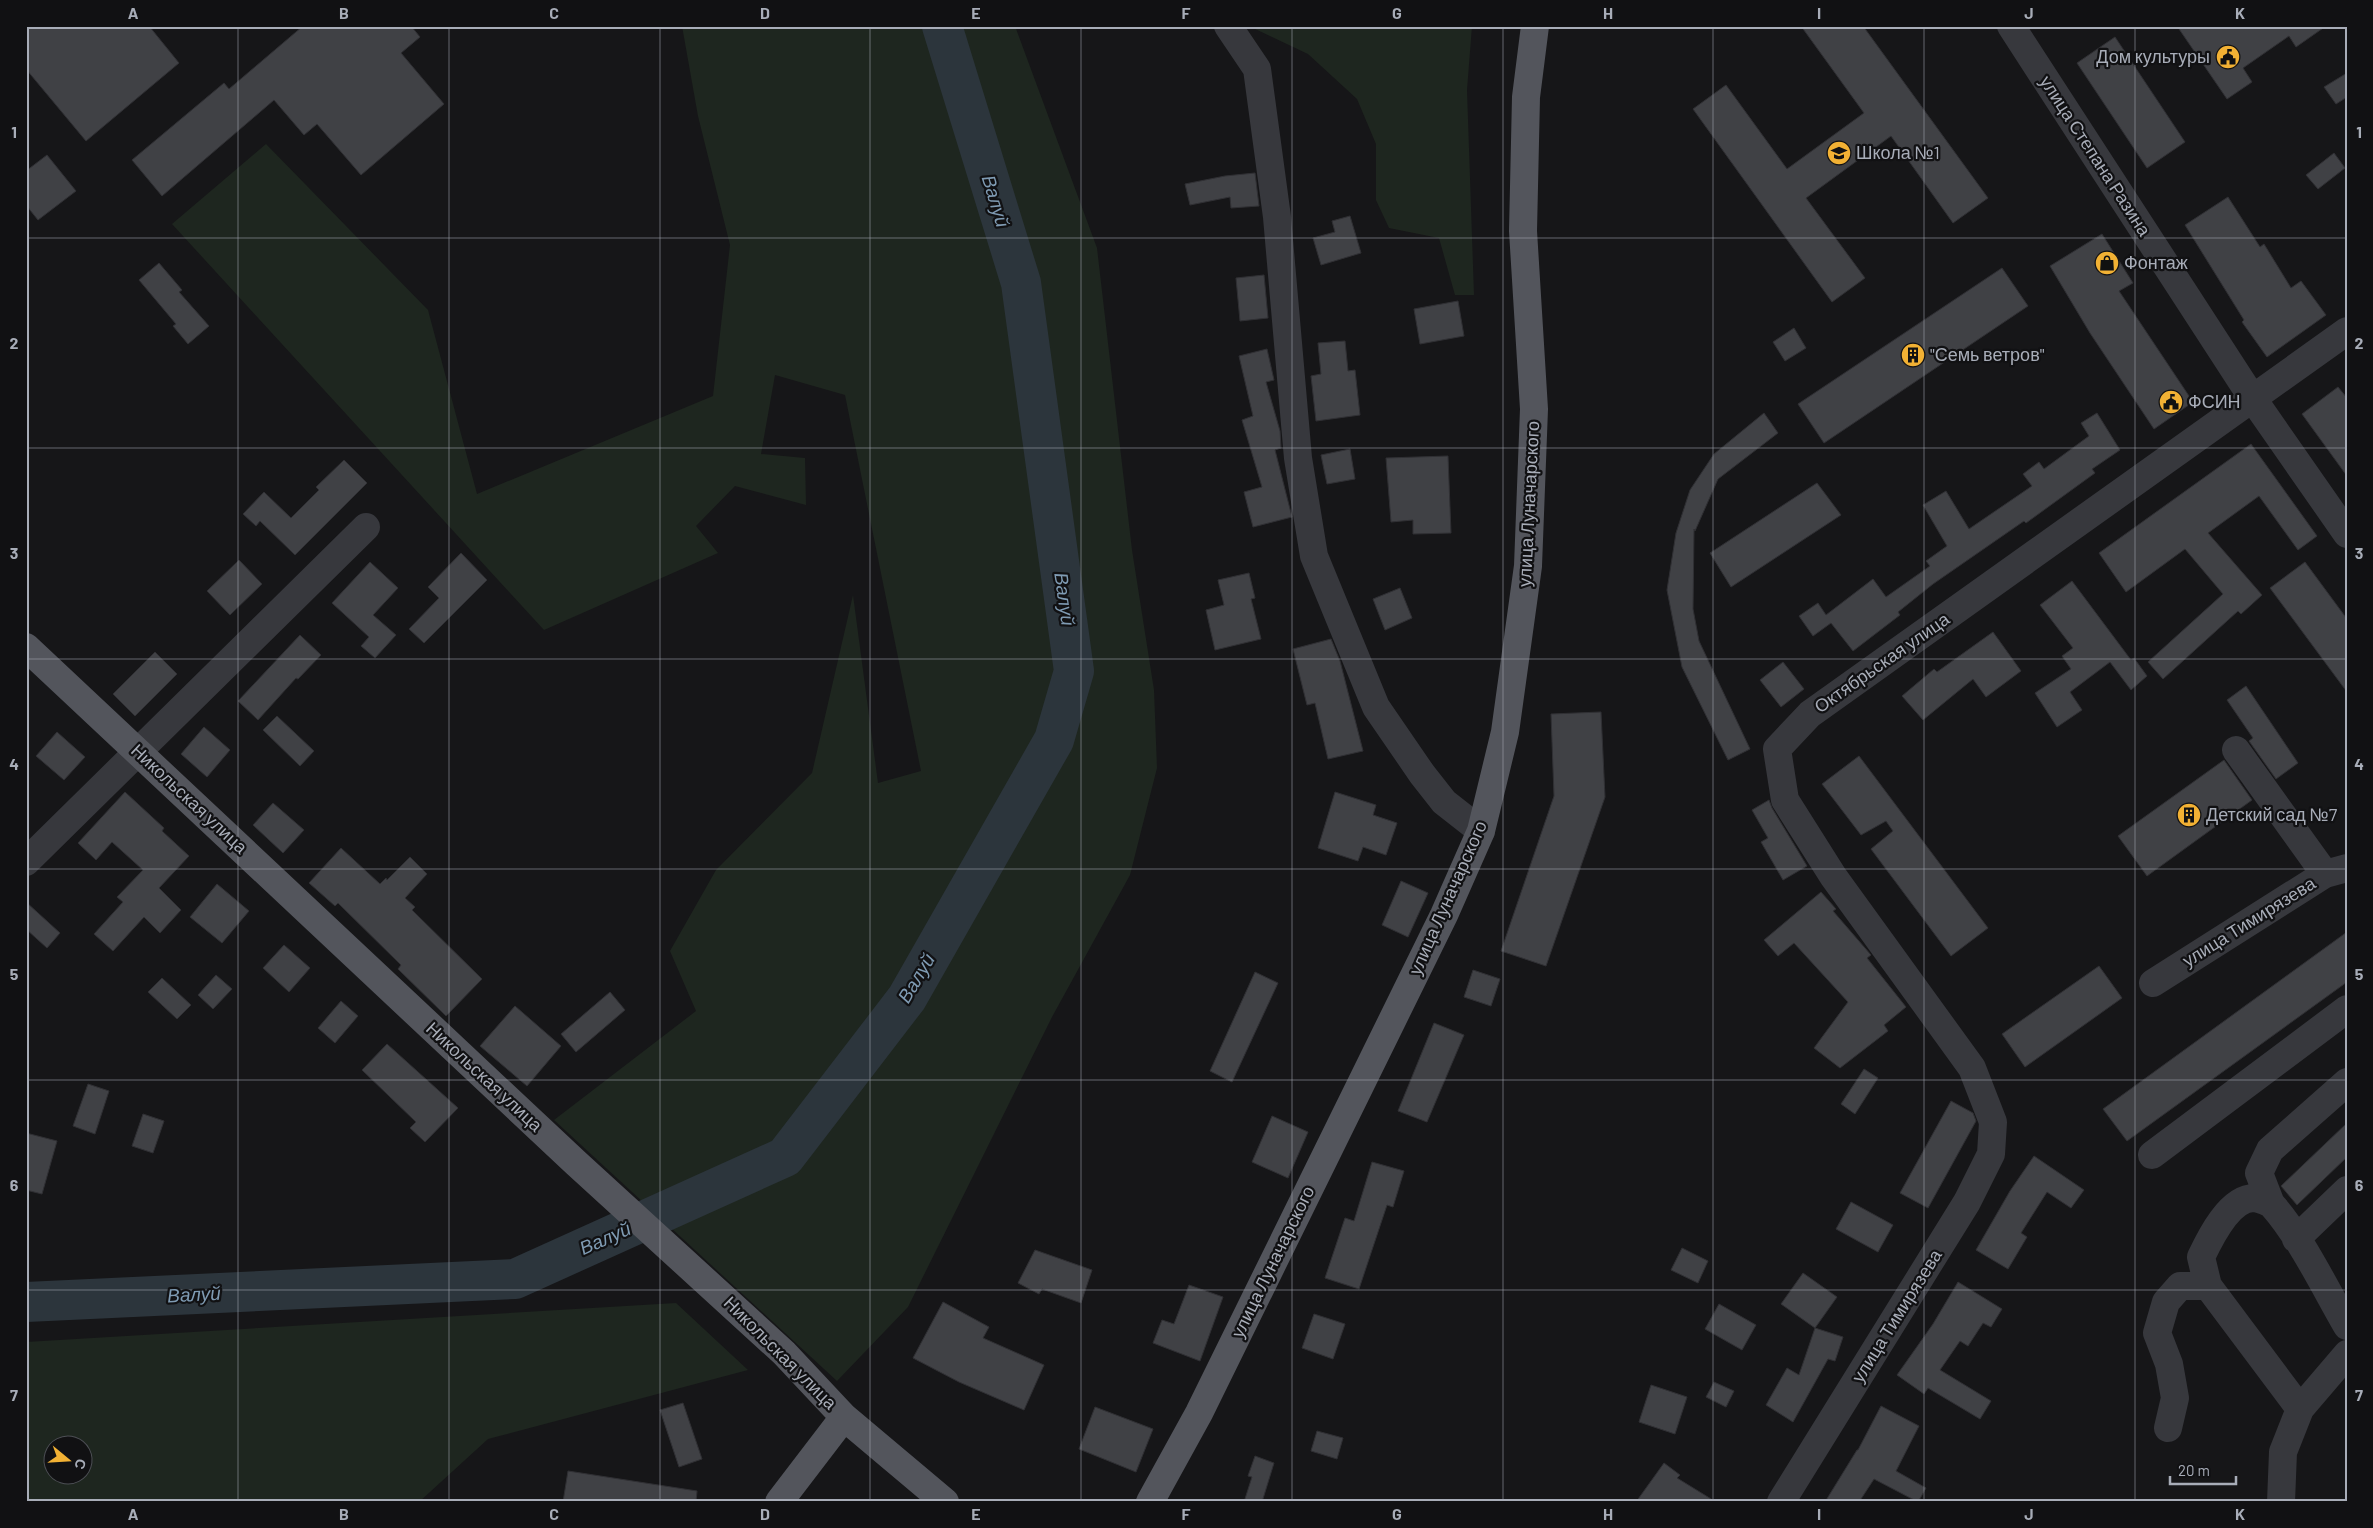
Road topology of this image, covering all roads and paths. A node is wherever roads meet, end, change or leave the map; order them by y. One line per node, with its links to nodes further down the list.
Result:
1 (1228, 26): 11 (street)
2 (1535, 26): 11 (main road, улица Луначарского)
3 (2011, 26): 5 (street, улица Степана Разина)
4 (2347, 331): 5 (street, Октябрьская улица)
5 (2252, 399): 7 (street, улица Степана Разина); 17 (street, Октябрьская улица)
6 (366, 527): 10 (street)
7 (2347, 534)
8 (26, 647): 10 (main road, Никольская улица)
9 (2236, 750): 13 (street)
10 (139, 753): 12 (street); 26 (main road, Никольская улица)
11 (1481, 831): 30 (main road, улица Луначарского)
12 (26, 862)
13 (2336, 871): 14 (street, улица Тимирязева)
14 (2153, 983)
15 (2347, 1009): 18 (street)
16 (2347, 1082): 20 (street)
17 (1993, 1122): 31 (street, улица Тимирязева)
18 (2152, 1155)
19 (2347, 1190): 21 (street)
20 (2271, 1204): 21 (street); 22 (street)
21 (2296, 1239): 23 (street)
22 (2208, 1286): 25 (street); 27 (street)
23 (2347, 1326)
24 (2347, 1354): 25 (street)
25 (2300, 1409): 32 (street)
26 (844, 1417): 28 (main road); 29 (main road, Никольская улица)
27 (2168, 1428)
28 (779, 1502)
29 (945, 1502)
30 (1150, 1502)
31 (1781, 1502)
32 (2280, 1502)

